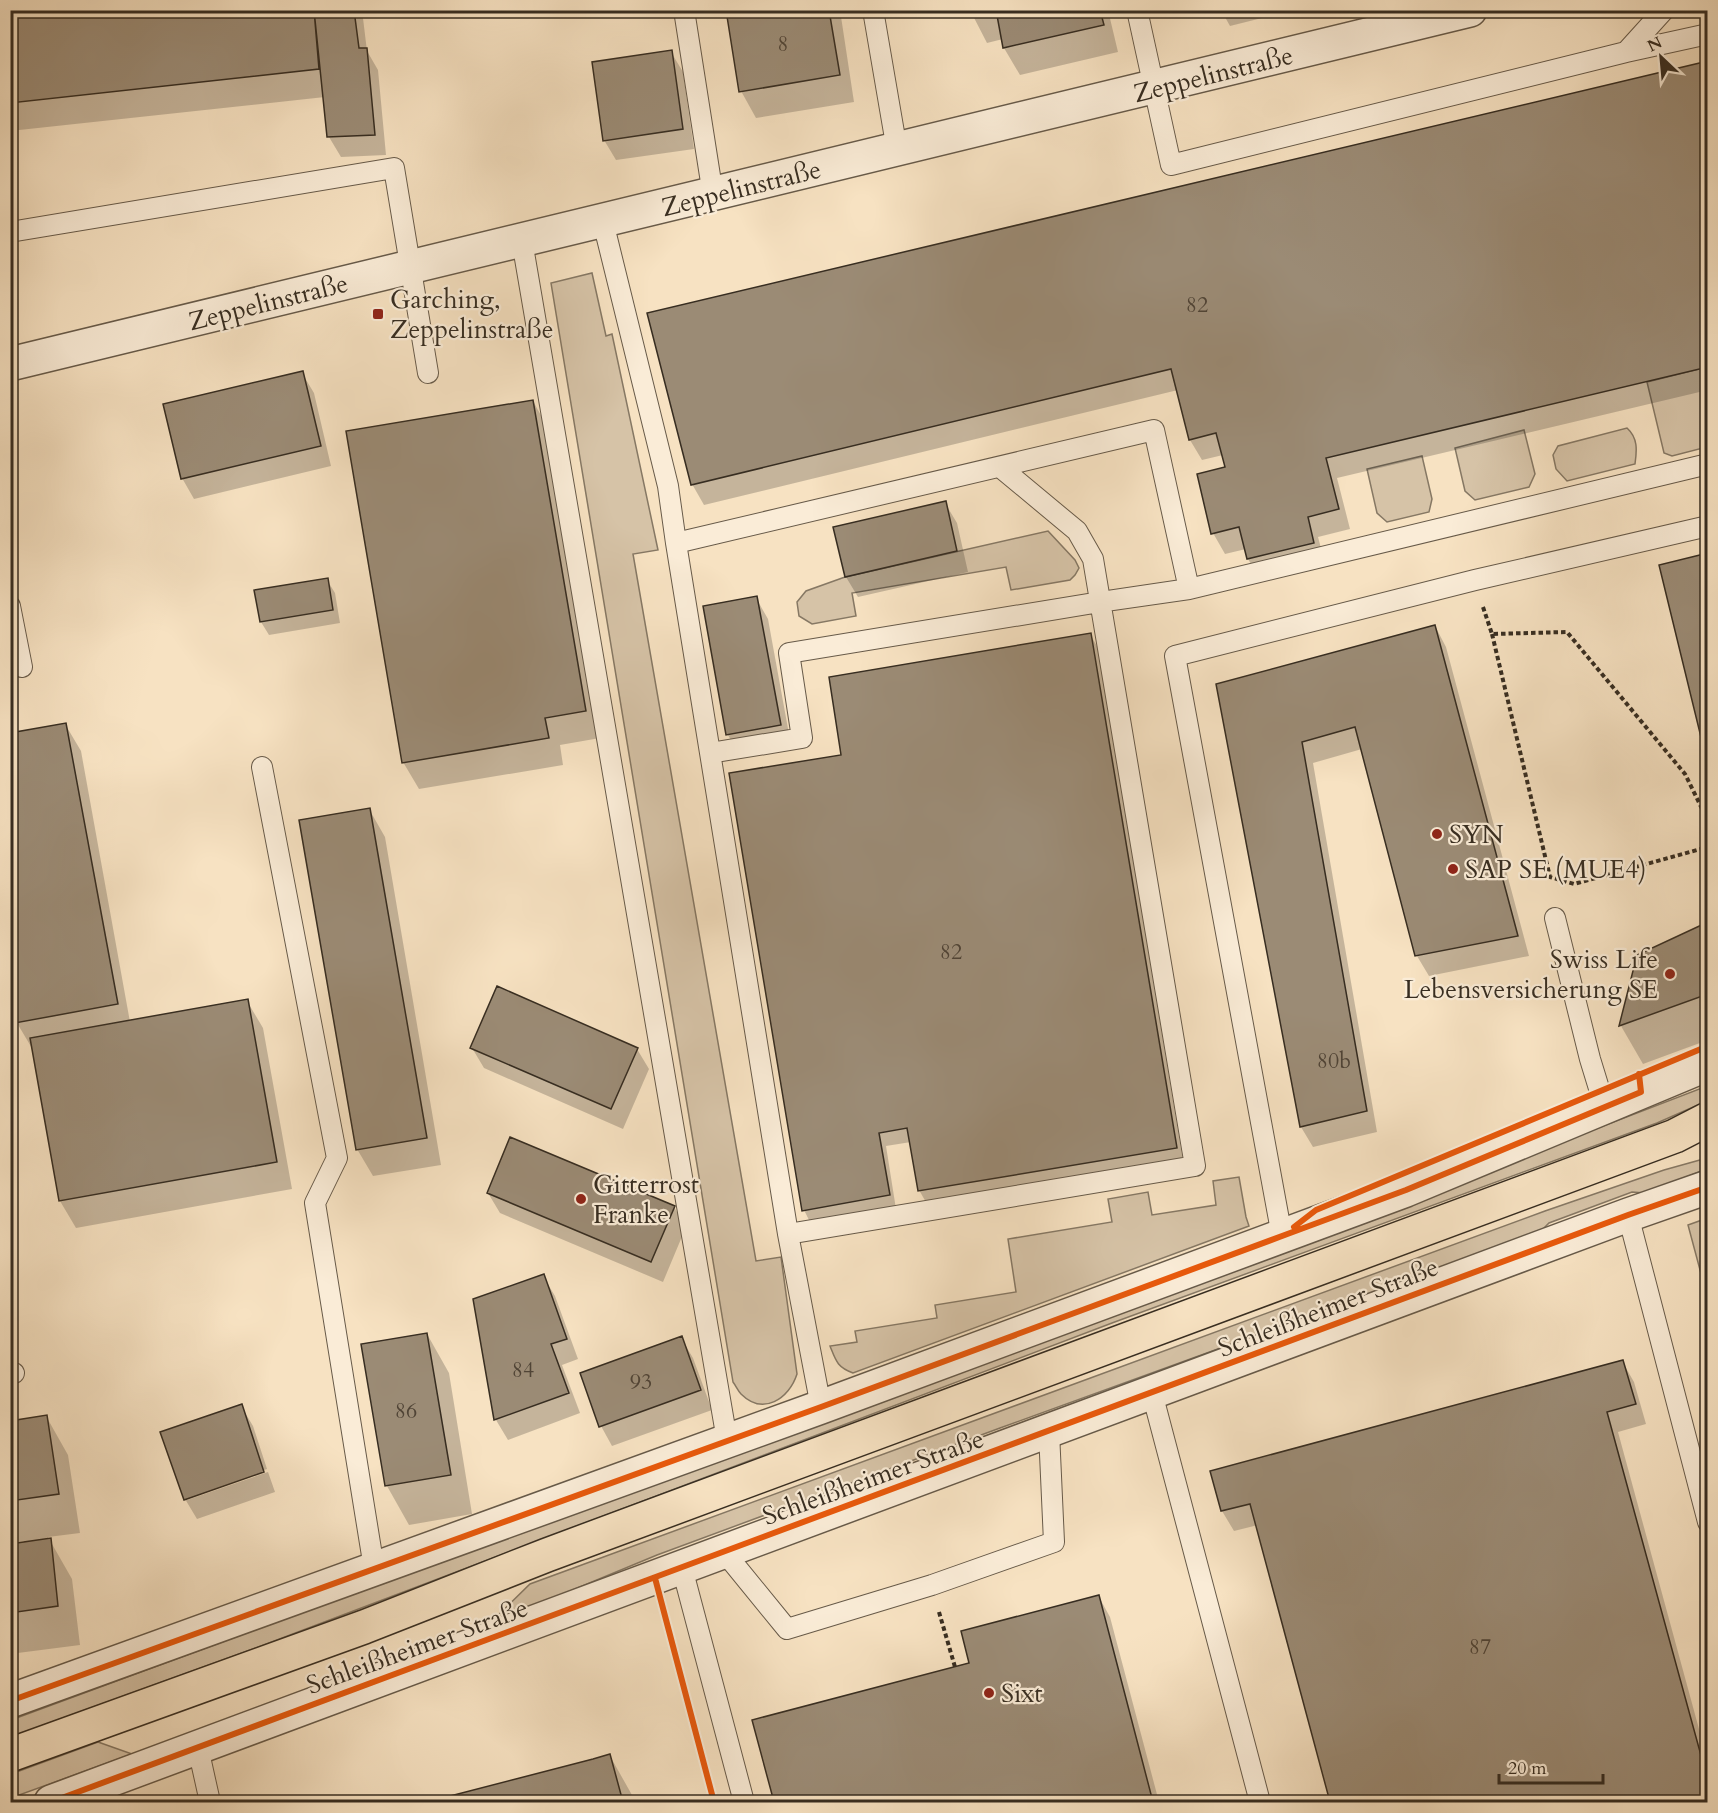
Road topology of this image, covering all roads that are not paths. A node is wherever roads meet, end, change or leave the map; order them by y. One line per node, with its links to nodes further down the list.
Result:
1 (684, 10): 10 (lane)
2 (873, 10): 9 (lane)
3 (1137, 10): 8 (lane)
4 (1664, 10): 7 (lane)
5 (1467, 11): 8 (street, Zeppelinstraße)
6 (1707, 34): 7 (lane)
7 (1626, 52): 8 (lane)
8 (1154, 89): 9 (street, Zeppelinstraße)
9 (897, 150): 10 (street, Zeppelinstraße)
10 (713, 195): 11 (street, Zeppelinstraße)
11 (603, 222): 13 (street, Zeppelinstraße); 20 (lane)
12 (10, 232): 14 (lane)
13 (522, 241): 14 (street, Zeppelinstraße); 40 (lane)
14 (411, 268): 15 (street, Zeppelinstraße); 16 (lane)
15 (10, 364)
16 (428, 374)
17 (1707, 464): 21 (lane)
18 (1000, 466): 20 (lane); 21 (lane); 22 (lane)
19 (1707, 526): 36 (lane)
20 (676, 543): 25 (lane)
21 (1189, 589): 22 (lane)
22 (1100, 602): 25 (lane); 35 (lane)
23 (10, 606): 24 (lane)
24 (22, 667)
25 (710, 753): 35 (lane)
26 (262, 767): 43 (lane)
27 (1555, 918): 29 (lane)
28 (1707, 1064): 29 (street)
29 (1605, 1108): 36 (street)
30 (1707, 1119): 32 (main road, Schleißheimer Straße)
31 (1707, 1131): 32 (main road, Schleißheimer Straße)
32 (1675, 1136): 47 (main road, Schleißheimer Straße)
33 (1707, 1187): 34 (street, Schleißheimer Straße)
34 (1628, 1215): 37 (street, Schleißheimer Straße); 41 (lane)
35 (788, 1233): 38 (lane)
36 (1282, 1236): 38 (street)
37 (1152, 1394): 39 (street, Schleißheimer Straße); 51 (lane)
38 (821, 1407): 40 (street)
39 (1049, 1432): 42 (street, Schleißheimer Straße); 42 (lane)
40 (728, 1440): 43 (street)
41 (1707, 1522)
42 (725, 1553): 44 (street, Schleißheimer Straße)
43 (374, 1568): 45 (street)
44 (682, 1568): 46 (street, Schleißheimer Straße); 50 (lane)
45 (10, 1701)
46 (198, 1748): 48 (street, Schleißheimer Straße); 49 (lane)
47 (10, 1755)
48 (51, 1803)
49 (210, 1803)
50 (744, 1803)
51 (1260, 1803)

